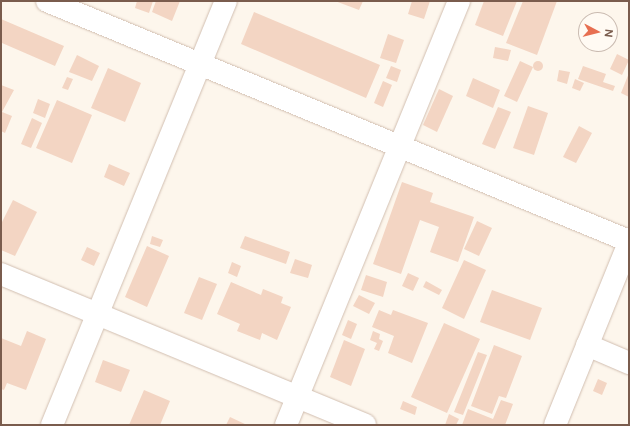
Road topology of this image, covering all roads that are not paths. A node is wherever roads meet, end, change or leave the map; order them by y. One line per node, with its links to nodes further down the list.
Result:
1 (47, 1): 4 (street)
2 (226, 1): 4 (street)
3 (459, 1): 5 (street)
4 (200, 64): 5 (street); 8 (street)
5 (399, 147): 6 (street); 11 (street)
6 (629, 242): 9 (street)
7 (1, 274): 8 (street)
8 (98, 314): 11 (street); 12 (street)
9 (587, 345): 10 (street); 15 (street)
10 (629, 362)
11 (297, 397): 13 (street); 14 (street)
12 (52, 425)
13 (286, 425)
14 (365, 425)
15 (555, 425)

